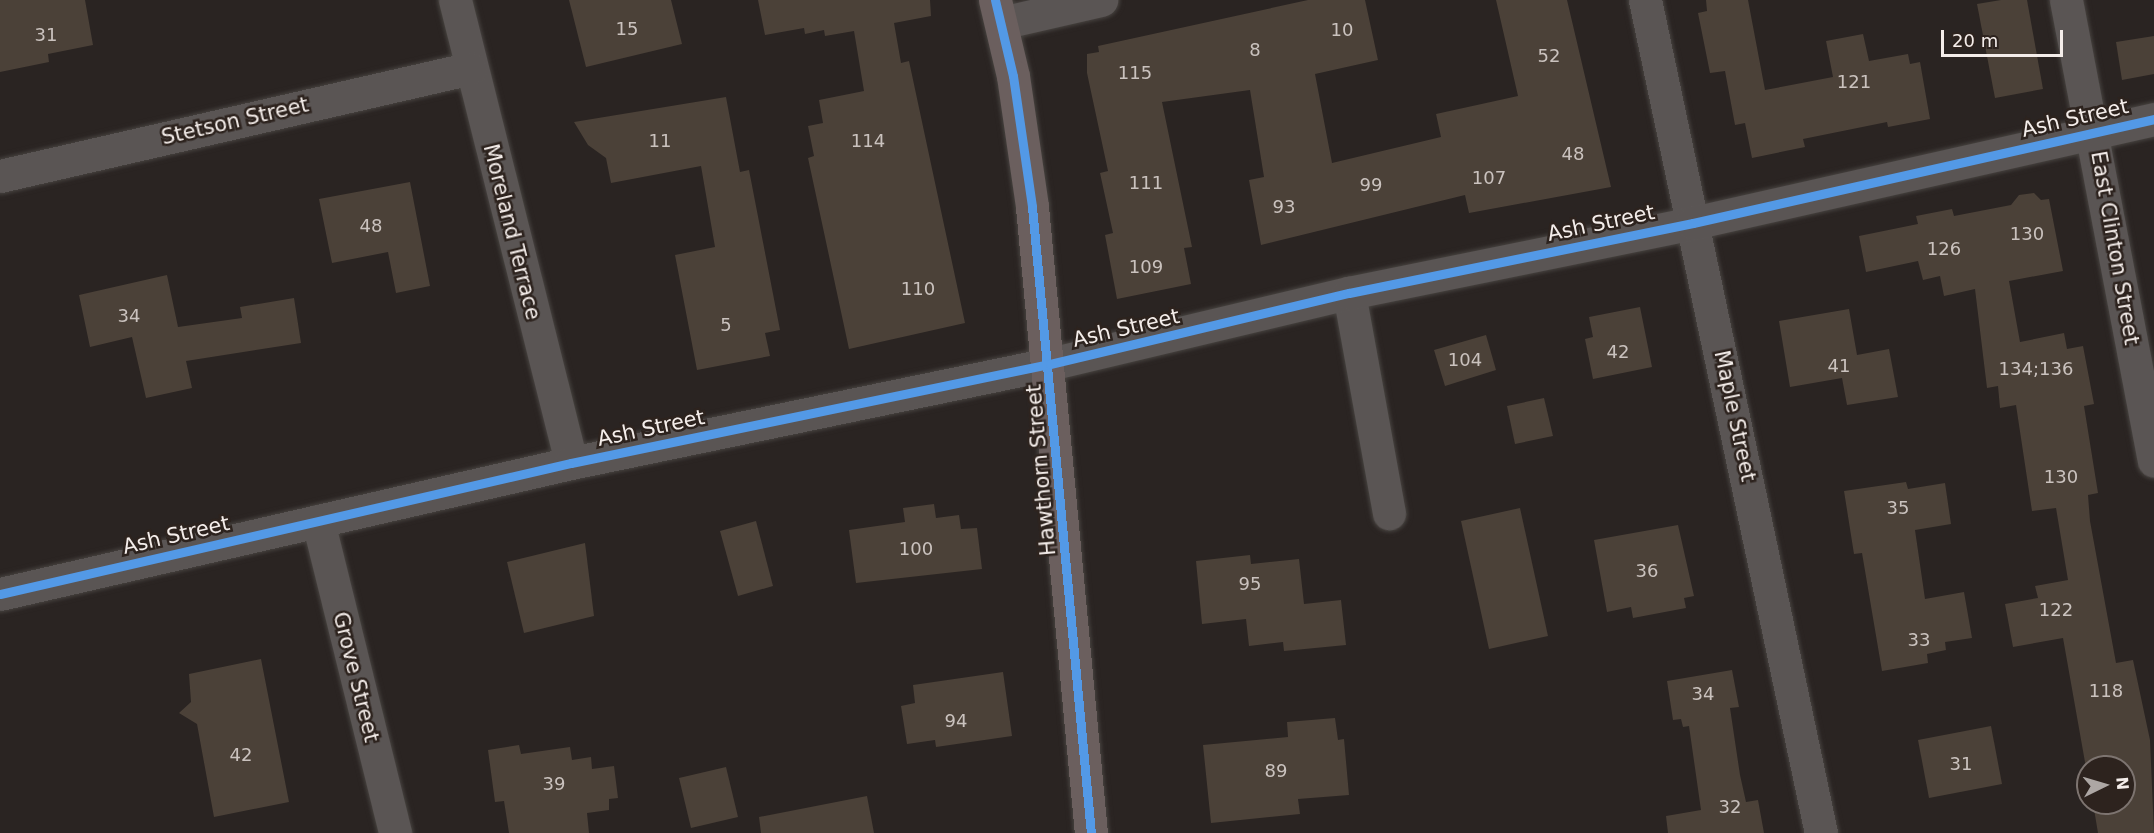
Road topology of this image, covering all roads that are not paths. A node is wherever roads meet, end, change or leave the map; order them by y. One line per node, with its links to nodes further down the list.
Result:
1 (455, 0): 6 (street, Moreland Terrace)
2 (1101, 0): 5 (street)
3 (1645, 0): 10 (street, Maple Street)
4 (2066, 0): 8 (street, East Clinton Street)
5 (998, 11): 12 (main road, Hawthorn Street)
6 (470, 68): 9 (street, Stetson Street); 14 (street, Moreland Terrace)
7 (2154, 119): 8 (street, Ash Street)
8 (2094, 133): 10 (street, Ash Street); 13 (street, East Clinton Street)
9 (0, 176)
10 (1693, 223): 11 (street, Ash Street); 20 (street, Maple Street)
11 (1349, 293): 12 (street, Ash Street); 15 (street)
12 (1050, 364): 14 (street, Ash Street); 19 (main road, Hawthorn Street)
13 (2154, 461)
14 (571, 463): 16 (street, Ash Street)
15 (1389, 513)
16 (318, 521): 17 (street, Ash Street); 18 (street, Grove Street)
17 (0, 594)
18 (395, 833)
19 (1090, 833)
20 (1821, 833)

